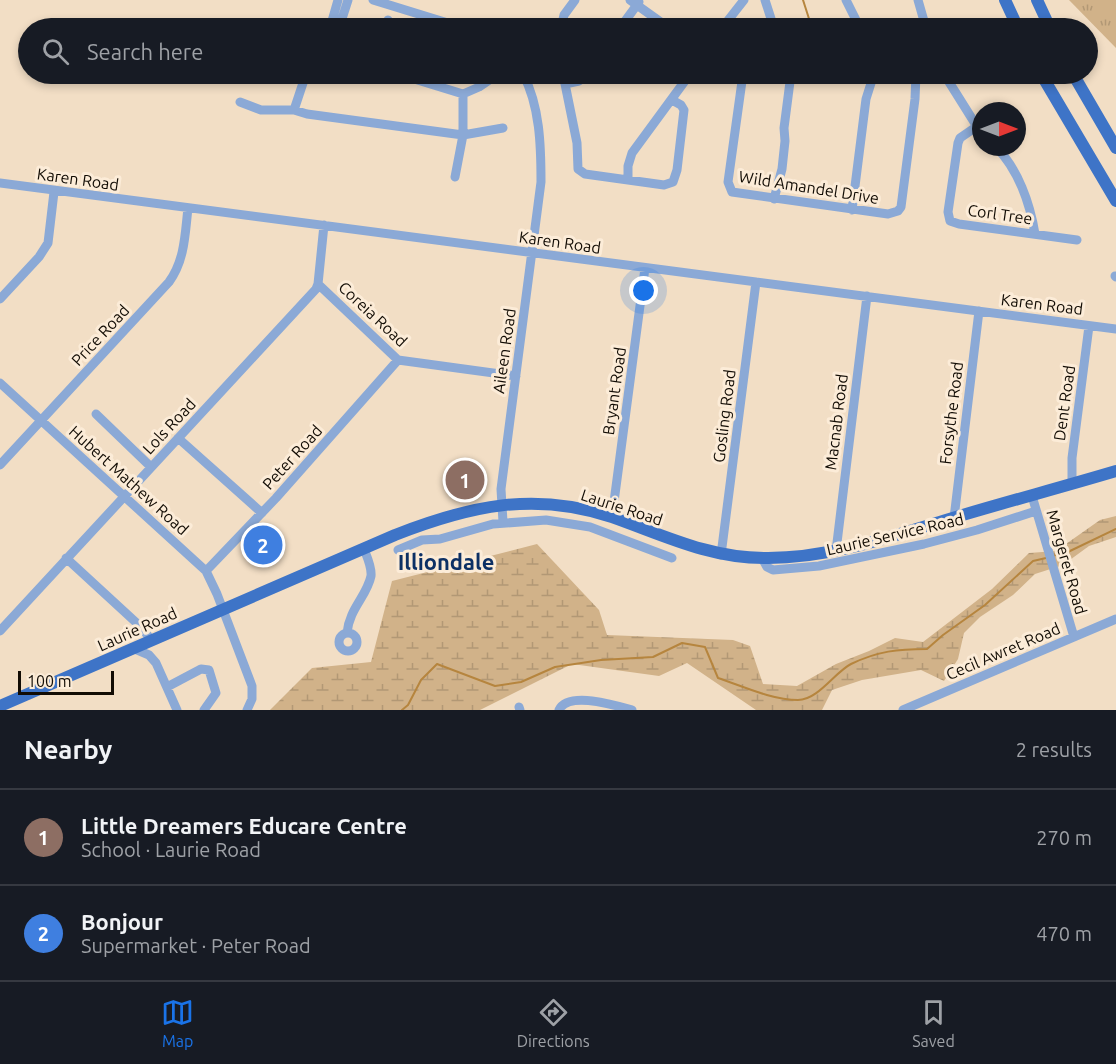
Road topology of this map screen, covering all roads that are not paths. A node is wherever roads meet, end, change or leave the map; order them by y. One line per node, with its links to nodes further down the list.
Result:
1 (338, 0): 12 (street)
2 (348, 0): 13 (street)
3 (373, 0): 14 (street)
4 (575, 0): 15 (street)
5 (744, 0): 18 (street)
6 (765, 0): 19 (street)
7 (846, 0): 20 (street)
8 (918, 0): 21 (street)
9 (1005, 0): 22 (main road)
10 (1037, 0): 23 (main road)
11 (636, 2): 16 (street); 17 (street)
12 (333, 18)
13 (342, 18)
14 (432, 18)
15 (563, 18)
16 (626, 18)
17 (656, 18)
18 (730, 18)
19 (771, 18)
20 (855, 18)
21 (923, 18)
22 (1013, 18)
23 (1045, 18)
24 (303, 84): 40 (street)
25 (430, 84): 37 (street)
26 (483, 84): 37 (street)
27 (527, 84): 58 (street, Aileen Road)
28 (565, 84): 48 (street)
29 (683, 84): 38 (street)
30 (742, 84): 51 (street, Wild Amandel Drive)
31 (790, 84): 51 (street)
32 (871, 84): 54 (street)
33 (915, 84): 54 (street, Wild Amandel Drive)
34 (950, 84): 41 (street)
35 (1047, 84): 52 (main road)
36 (1079, 84): 45 (main road)
37 (463, 94): 44 (street)
38 (672, 100): 48 (street); 48 (street)
39 (240, 102): 40 (street)
40 (294, 110): 44 (street)
41 (972, 120)
42 (503, 128): 44 (street)
43 (972, 133): 56 (street, Corl Tree)
44 (463, 135): 47 (street)
45 (1116, 148)
46 (1004, 156): 56 (street)
47 (455, 177)
48 (628, 180)
49 (0, 183): 50 (street, Karen Road)
50 (54, 192): 53 (street, Karen Road); 63 (street)
51 (774, 199): 54 (street, Wild Amandel Drive)
52 (1116, 201)
53 (188, 208): 55 (street, Karen Road); 71 (street, Price Road)
54 (852, 210)
55 (324, 225): 58 (street, Karen Road); 61 (street)
56 (1035, 234): 57 (street, Corl Tree)
57 (1077, 240)
58 (532, 253): 59 (street, Karen Road); 68 (street, Aileen Road)
59 (645, 268): 60 (street, Karen Road); 82 (street, Bryant Road)
60 (756, 282): 62 (street, Karen Road); 90 (street, Gosling Road)
61 (318, 284): 67 (street, Coreia Road); 72 (street, Lols Road)
62 (867, 296): 64 (street, Karen Road); 88 (street, Macnab Road)
63 (0, 299)
64 (979, 311): 65 (street, Karen Road); 83 (street, Forsythe Road)
65 (1089, 326): 66 (street, Karen Road); 76 (street, Dent Road)
66 (1116, 329)
67 (398, 360): 68 (street, Coreia Road); 81 (street, Peter Road)
68 (516, 376): 79 (street, Aileen Road)
69 (0, 383): 71 (street, Hubert Mathew Road)
70 (96, 414): 74 (street)
71 (41, 420): 73 (street, Price Road); 77 (street, Hubert Mathew Road)
72 (178, 438): 74 (street, Lols Road); 81 (street)
73 (0, 465)
74 (151, 467): 77 (street, Lols Road)
75 (1116, 471): 76 (main road, Laurie Road)
76 (1072, 484): 78 (main road, Laurie Road)
77 (125, 496): 91 (street, Lols Road); 94 (street, Hubert Mathew Road)
78 (1032, 496): 80 (street, Margeret Road); 83 (main road, Laurie Road)
79 (501, 505): 82 (main road, Laurie Road); 84 (street, Aileen Road); 86 (main road, Laurie Road)
80 (1036, 511): 89 (street, Laurie Service Road); 99 (street, Margeret Road)
81 (262, 513): 94 (street, Peter Road)
82 (612, 517): 90 (main road, Laurie Road)
83 (954, 518): 85 (main road, Laurie Road)
84 (503, 522): 87 (street); 92 (street)
85 (889, 537): 88 (main road, Laurie Road); 89 (street)
86 (364, 549): 95 (main road, Laurie Road); 98 (street)
87 (398, 550)
88 (836, 551): 93 (main road, Laurie Road)
89 (892, 551): 93 (street, Laurie Service Road)
90 (720, 555): 93 (main road, Laurie Road)
91 (66, 558): 97 (street, Lols Road); 100 (street)
92 (672, 558)
93 (762, 558)
94 (206, 571): 95 (street, Hubert Mathew Road)
95 (222, 610): 100 (main road, Laurie Road); 106 (street, Hubert Mathew Road)
96 (1116, 619): 99 (street, Cecil Awret Road)
97 (0, 631)
98 (347, 633)
99 (1074, 636): 109 (street, Cecil Awret Road)
100 (152, 641): 101 (main road, Laurie Road)
101 (135, 649): 102 (street); 103 (main road, Laurie Road)
102 (167, 687): 104 (street); 105 (street)
103 (1, 703)
104 (177, 710)
105 (204, 710)
106 (247, 710)
107 (559, 710): 108 (street)
108 (632, 710)
109 (903, 710)

